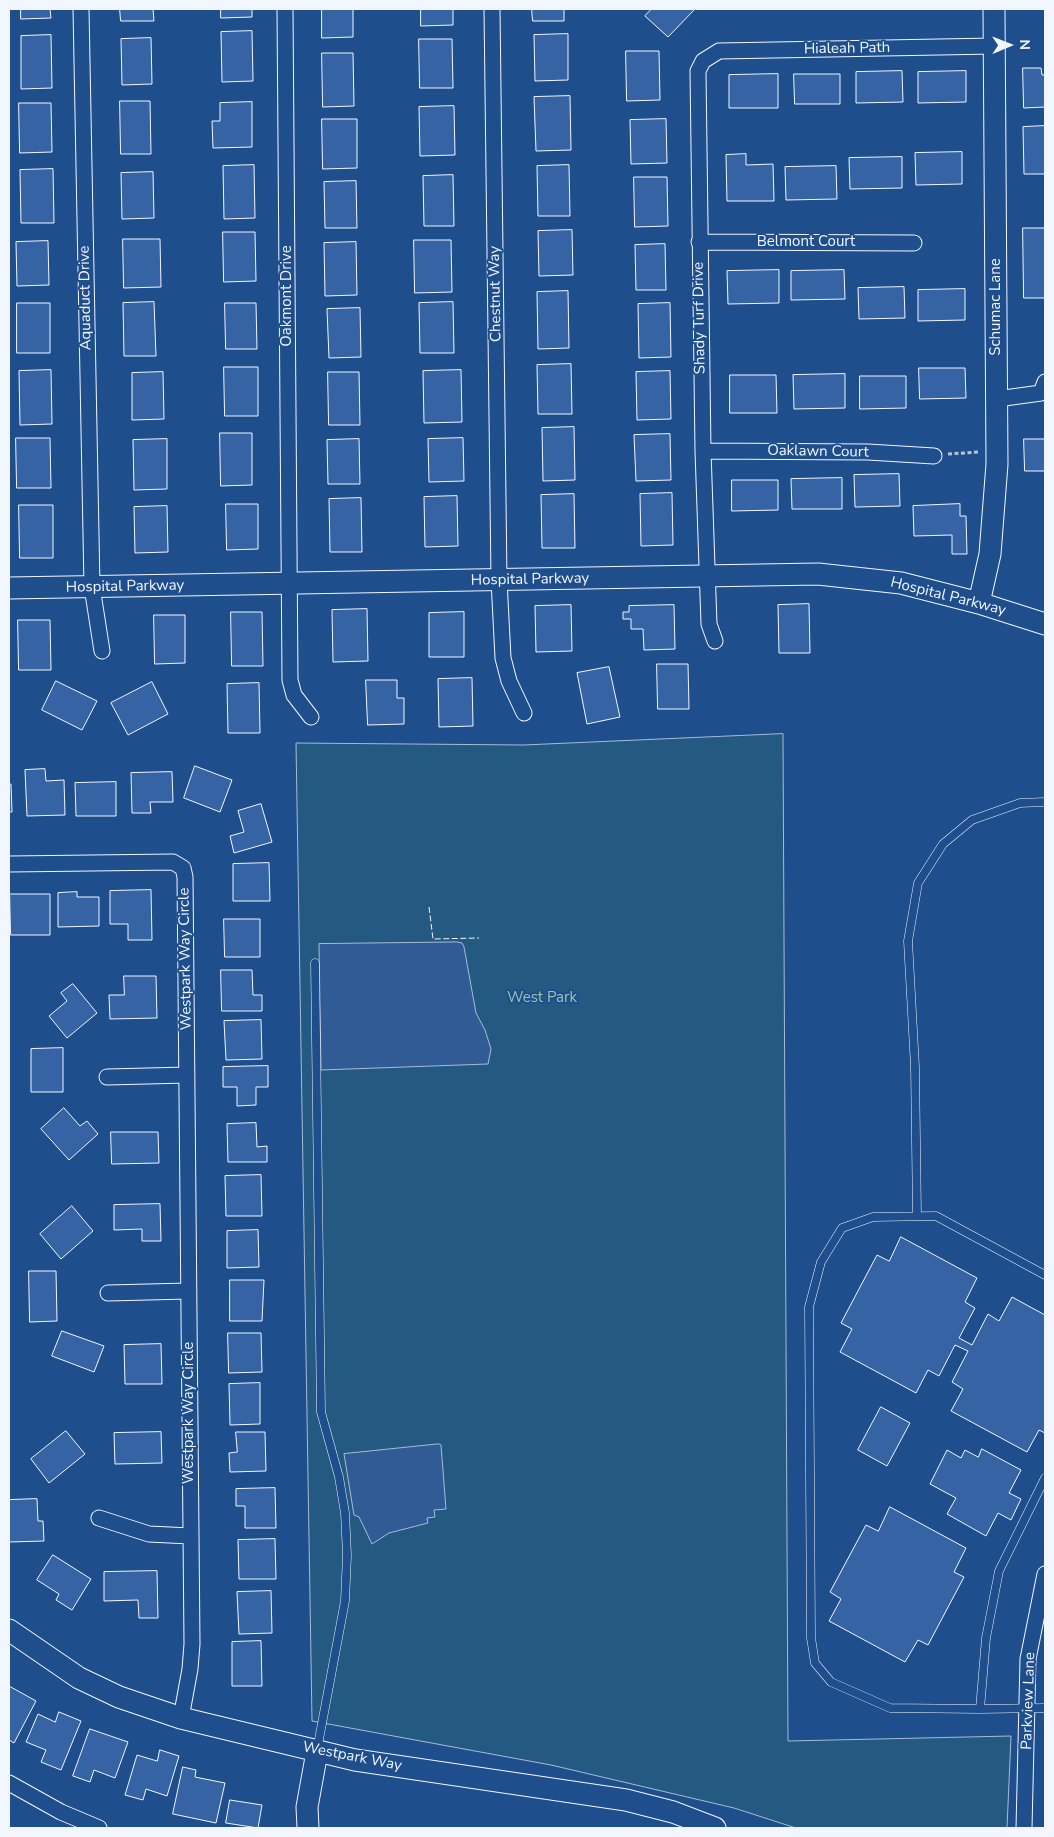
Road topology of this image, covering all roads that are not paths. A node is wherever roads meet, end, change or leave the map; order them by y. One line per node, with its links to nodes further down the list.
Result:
1 (81, 9): 16 (street, Aquaduct Drive)
2 (285, 9): 15 (street, Oakmont Drive)
3 (492, 9): 14 (street, Chestnut Way)
4 (994, 9): 5 (street, Schumac Lane)
5 (994, 46): 6 (street, Hialeah Path); 10 (street, Schumac Lane)
6 (703, 61): 7 (street, Shady Turf Drive)
7 (699, 242): 8 (street, Belmont Court); 11 (street, Shady Turf Drive)
8 (914, 243)
9 (1045, 382): 10 (street)
10 (997, 399): 18 (street, Schumac Lane)
11 (703, 451): 12 (street, Oaklawn Court); 13 (street, Shady Turf Drive)
12 (934, 456)
13 (706, 577): 14 (street, Hospital Parkway); 18 (street, Hospital Parkway); 20 (street, Shady Turf Drive)
14 (499, 580): 15 (street, Hospital Parkway); 22 (street, Chestnut Way)
15 (288, 584): 16 (street, Hospital Parkway); 23 (street, Oakmont Drive)
16 (92, 587): 17 (street, Hospital Parkway); 21 (street, Aquaduct Drive)
17 (9, 588)
18 (979, 603): 19 (street, Hospital Parkway)
19 (1045, 624)
20 (715, 641)
21 (102, 651)
22 (524, 713)
23 (311, 717)
24 (1045, 802): 29 (lane)
25 (9, 864): 27 (street, Westpark Way Circle)
26 (315, 963): 42 (lane)
27 (187, 1075): 28 (street); 31 (street, Westpark Way Circle)
28 (107, 1077)
29 (917, 1216): 30 (lane); 40 (lane)
30 (1045, 1276)
31 (188, 1291): 32 (street); 35 (street, Westpark Way Circle)
32 (108, 1293)
33 (1045, 1478): 40 (lane)
34 (99, 1518): 35 (street)
35 (190, 1536): 41 (street, Westpark Way Circle)
36 (1045, 1574): 38 (street, Parkview Lane)
37 (9, 1630): 41 (street, Westpark Way)
38 (1027, 1708): 39 (lane); 40 (lane); 47 (street, Parkview Lane)
39 (1045, 1708)
40 (980, 1709)
41 (181, 1718): 42 (street, Westpark Way)
42 (317, 1752): 45 (street); 46 (street, Westpark Way)
43 (9, 1783): 44 (street)
44 (99, 1828)
45 (308, 1828)
46 (715, 1828)
47 (1024, 1828)

